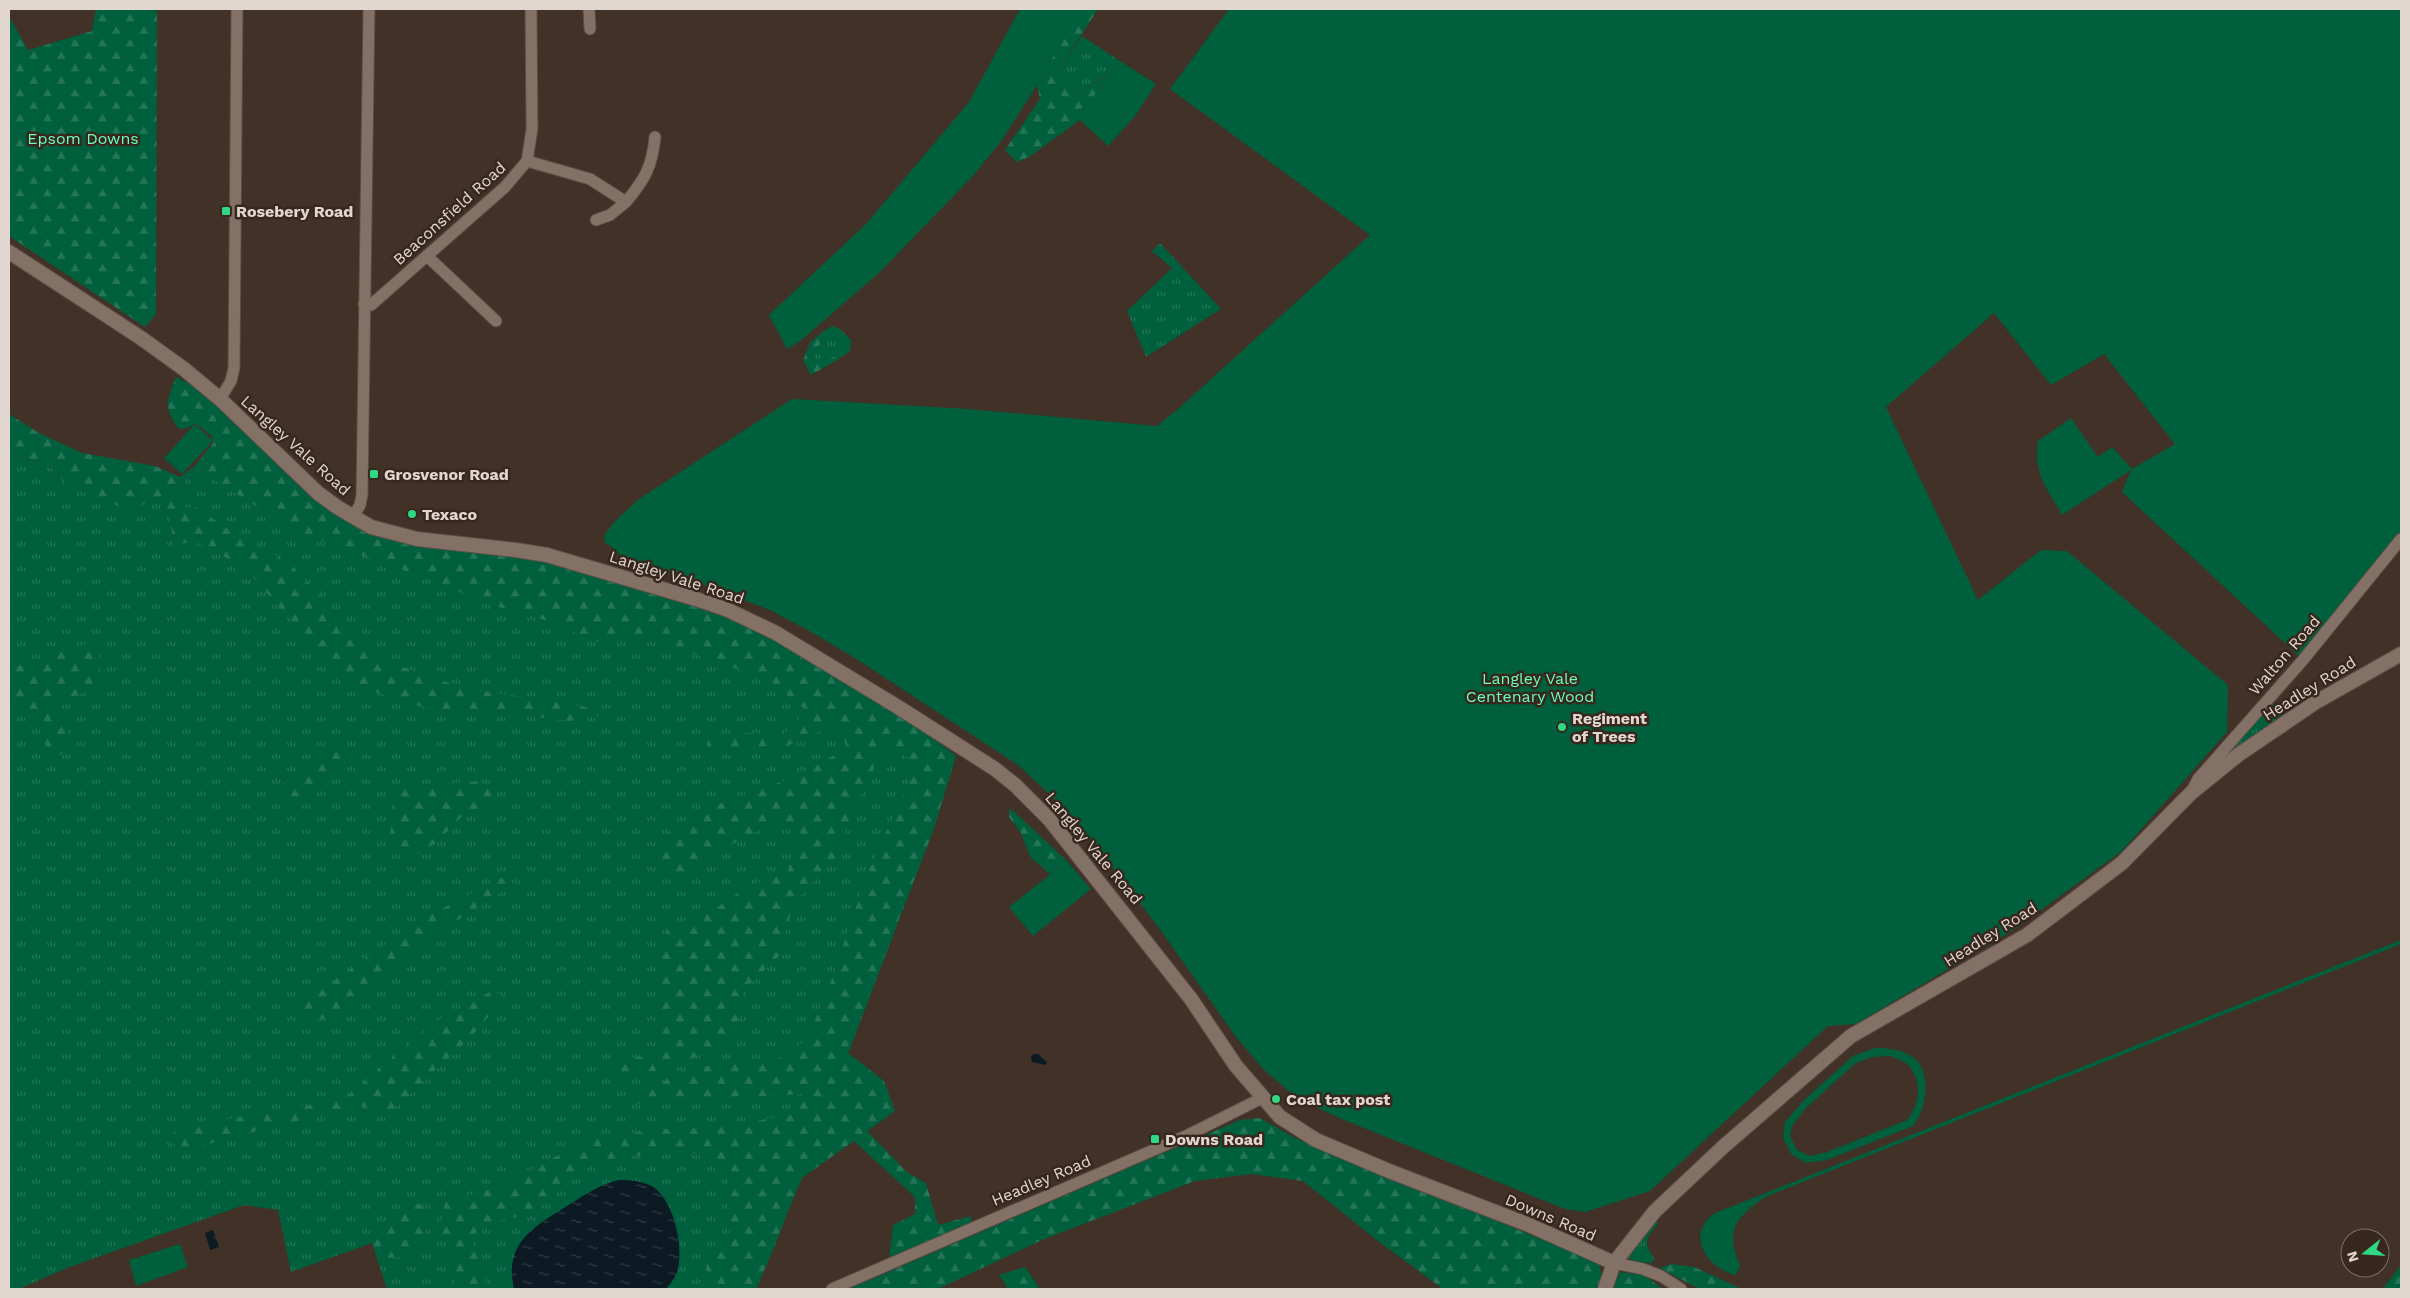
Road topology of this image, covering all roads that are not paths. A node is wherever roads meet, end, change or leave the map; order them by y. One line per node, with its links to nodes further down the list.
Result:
1 (237, 9): 14 (street)
2 (369, 9): 12 (street)
3 (531, 9): 7 (street, Beaconsfield Road)
4 (589, 9): 5 (street)
5 (590, 29)
6 (655, 137): 8 (street)
7 (527, 161): 8 (street); 11 (street, Beaconsfield Road)
8 (626, 202): 9 (street)
9 (596, 220)
10 (9, 252): 14 (street, Langley Vale Road)
11 (427, 256): 12 (street, Beaconsfield Road); 13 (street)
12 (364, 304): 15 (street)
13 (496, 321)
14 (220, 399): 15 (street, Langley Vale Road)
15 (353, 517): 19 (street, Langley Vale Road)
16 (2401, 539): 18 (street, Walton Road)
17 (2401, 654): 18 (street, Headley Road)
18 (2192, 793): 20 (street, Headley Road)
19 (1262, 1098): 20 (street, Downs Road); 21 (street, Headley Road)
20 (1614, 1263): 22 (street, Headley Road); 23 (street)
21 (832, 1289)
22 (1605, 1289)
23 (1681, 1289)

